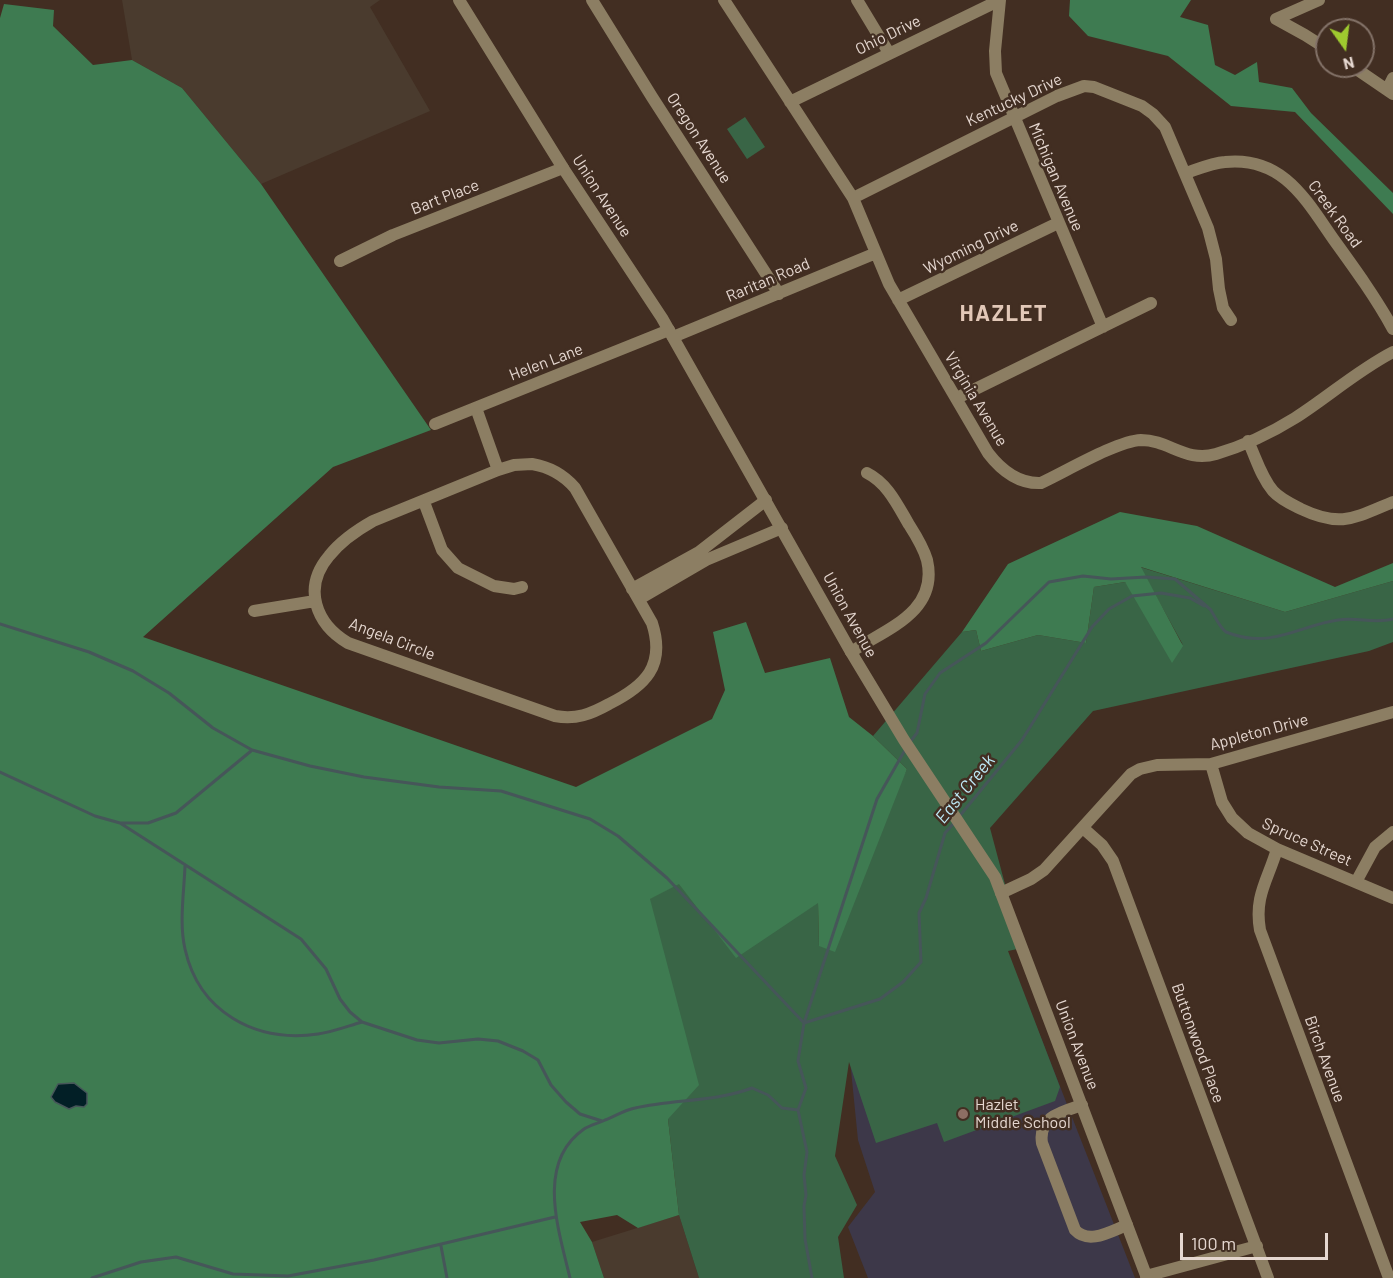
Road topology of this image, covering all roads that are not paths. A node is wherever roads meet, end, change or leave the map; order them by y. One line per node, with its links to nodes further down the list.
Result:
1 (459, 0): 14 (street, Union Avenue)
2 (592, 0): 20 (street, Oregon Avenue)
3 (724, 0): 12 (street, Virginia Avenue)
4 (857, 0): 8 (street)
5 (1000, 0): 8 (street, Ohio Drive); 13 (street, Michigan Avenue)
6 (1319, 0): 7 (street)
7 (1315, 42)
8 (889, 53): 12 (street, Ohio Drive)
9 (1370, 78): 11 (street)
10 (1393, 78): 11 (street)
11 (1390, 92)
12 (790, 102): 16 (street, Virginia Avenue)
13 (1014, 117): 15 (street, Kentucky Drive); 16 (street, Kentucky Drive); 17 (street, Michigan Avenue)
14 (563, 168): 19 (street, Bart Place); 26 (street, Union Avenue)
15 (1186, 173): 23 (street, Kentucky Drive); 25 (street, Creek Road)
16 (852, 198): 18 (street, Virginia Avenue)
17 (1058, 223): 21 (street, Wyoming Drive); 24 (street, Michigan Avenue)
18 (876, 253): 20 (street, Raritan Road); 21 (street, Virginia Avenue)
19 (340, 261)
20 (780, 294): 26 (street, Raritan Road)
21 (898, 300): 28 (street, Virginia Avenue)
22 (1151, 303): 24 (street)
23 (1231, 320)
24 (1103, 327): 28 (street)
25 (1393, 329)
26 (671, 334): 29 (street, Helen Lane); 34 (street, Union Avenue)
27 (1393, 352): 31 (street, Virginia Avenue)
28 (957, 398): 31 (street, Virginia Avenue)
29 (476, 408): 30 (street, Helen Lane); 32 (street)
30 (435, 424)
31 (1248, 441): 36 (street)
32 (498, 470): 35 (street, Angela Circle); 39 (street, Angela Circle)
33 (867, 473): 42 (street)
34 (766, 500): 37 (street, Union Avenue); 39 (street)
35 (424, 502): 38 (street); 40 (street, Angela Circle)
36 (1393, 502)
37 (782, 528): 39 (street); 42 (street, Union Avenue)
38 (522, 587)
39 (636, 594): 40 (street, Angela Circle)
40 (315, 601): 41 (street)
41 (254, 611)
42 (851, 652): 49 (street, Union Avenue)
43 (1393, 712): 44 (street, Appleton Drive)
44 (1211, 764): 45 (street, Appleton Drive); 47 (street, Spruce Street)
45 (1083, 828): 49 (street, Appleton Drive); 53 (street, Buttonwood Place)
46 (1393, 832): 48 (street)
47 (1277, 849): 48 (street, Spruce Street); 56 (street, Birch Avenue)
48 (1356, 882): 50 (street, Spruce Street)
49 (1001, 892): 51 (street, Union Avenue)
50 (1393, 898)
51 (1082, 1105): 52 (street, Union Avenue); 52 (street)
52 (1126, 1225): 54 (street, Union Avenue)
53 (1257, 1246): 54 (street); 55 (street, Buttonwood Place)
54 (1146, 1277)
55 (1268, 1278)
56 (1389, 1278)

